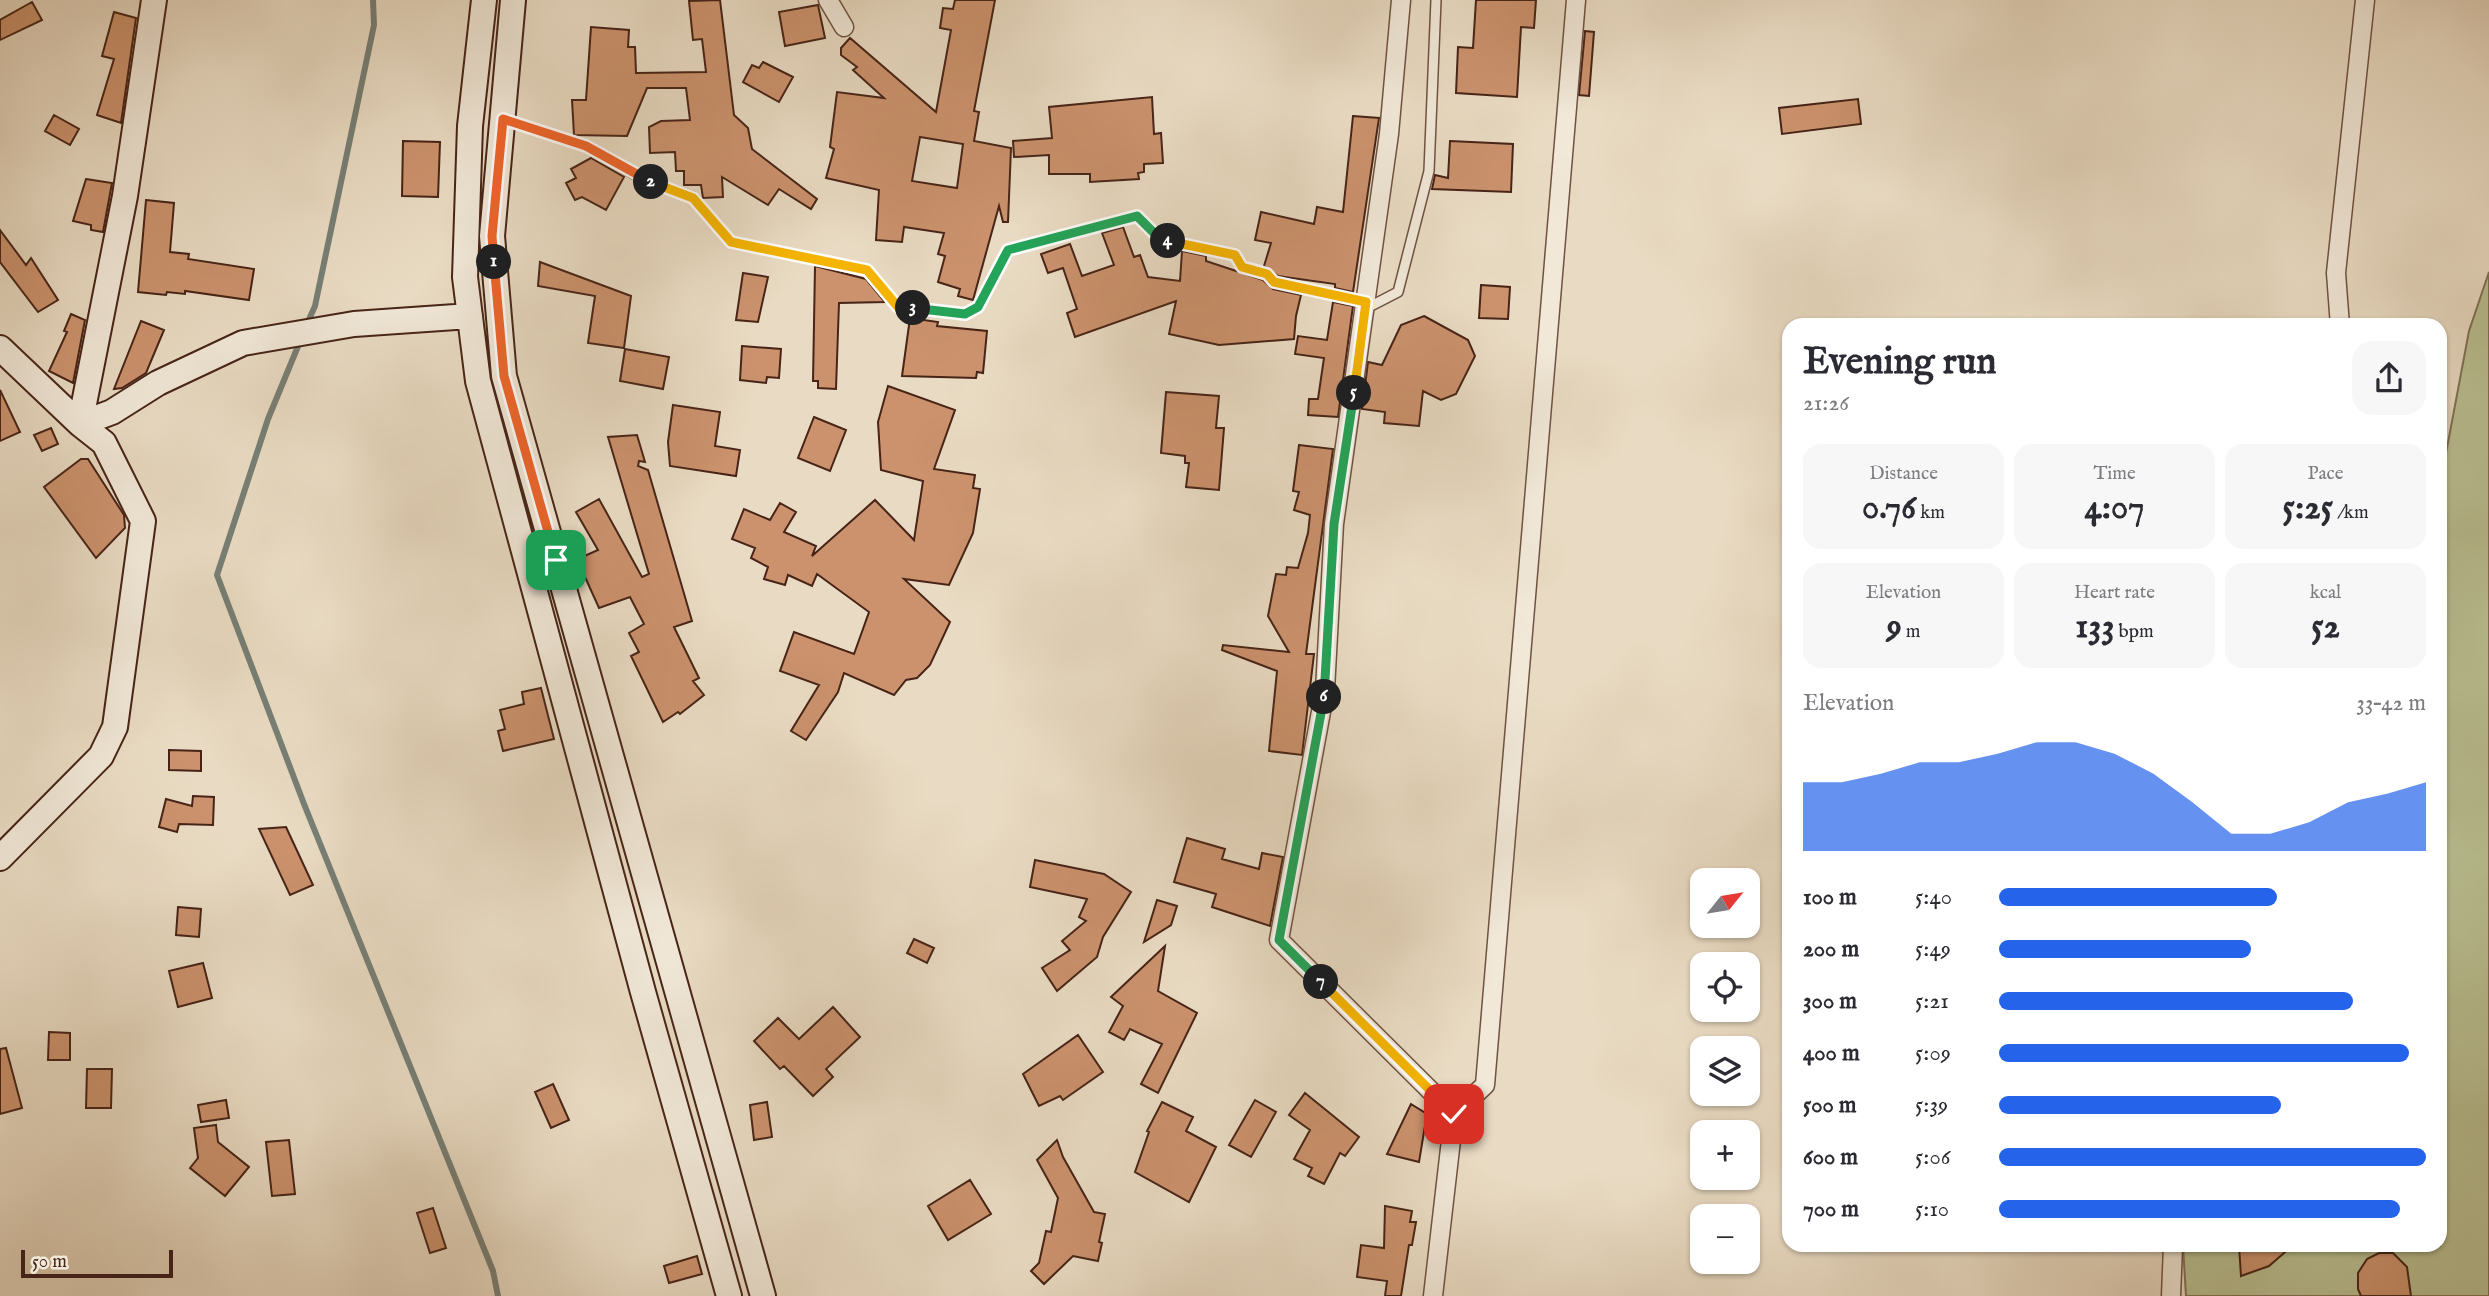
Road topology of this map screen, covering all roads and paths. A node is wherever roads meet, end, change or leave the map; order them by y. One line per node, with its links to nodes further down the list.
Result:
1 (154, 0): 15 (main road)
2 (484, 0): 12 (main road)
3 (513, 0): 10 (main road)
4 (828, 0): 9 (street)
5 (1401, 0): 11 (street)
6 (1436, 0): 11 (lane)
7 (1576, 0): 17 (street)
8 (2365, 0): 13 (street)
9 (844, 27)
10 (503, 119): 11 (lane); 20 (main road)
11 (1366, 306): 17 (street)
12 (470, 316): 15 (main road); 19 (main road)
13 (2339, 318)
14 (0, 348): 15 (main road)
15 (80, 424): 16 (main road)
16 (0, 858)
17 (1454, 1114): 21 (street)
18 (2173, 1252): 22 (street)
19 (729, 1296)
20 (763, 1296)
21 (1433, 1296)
22 (2171, 1296)

